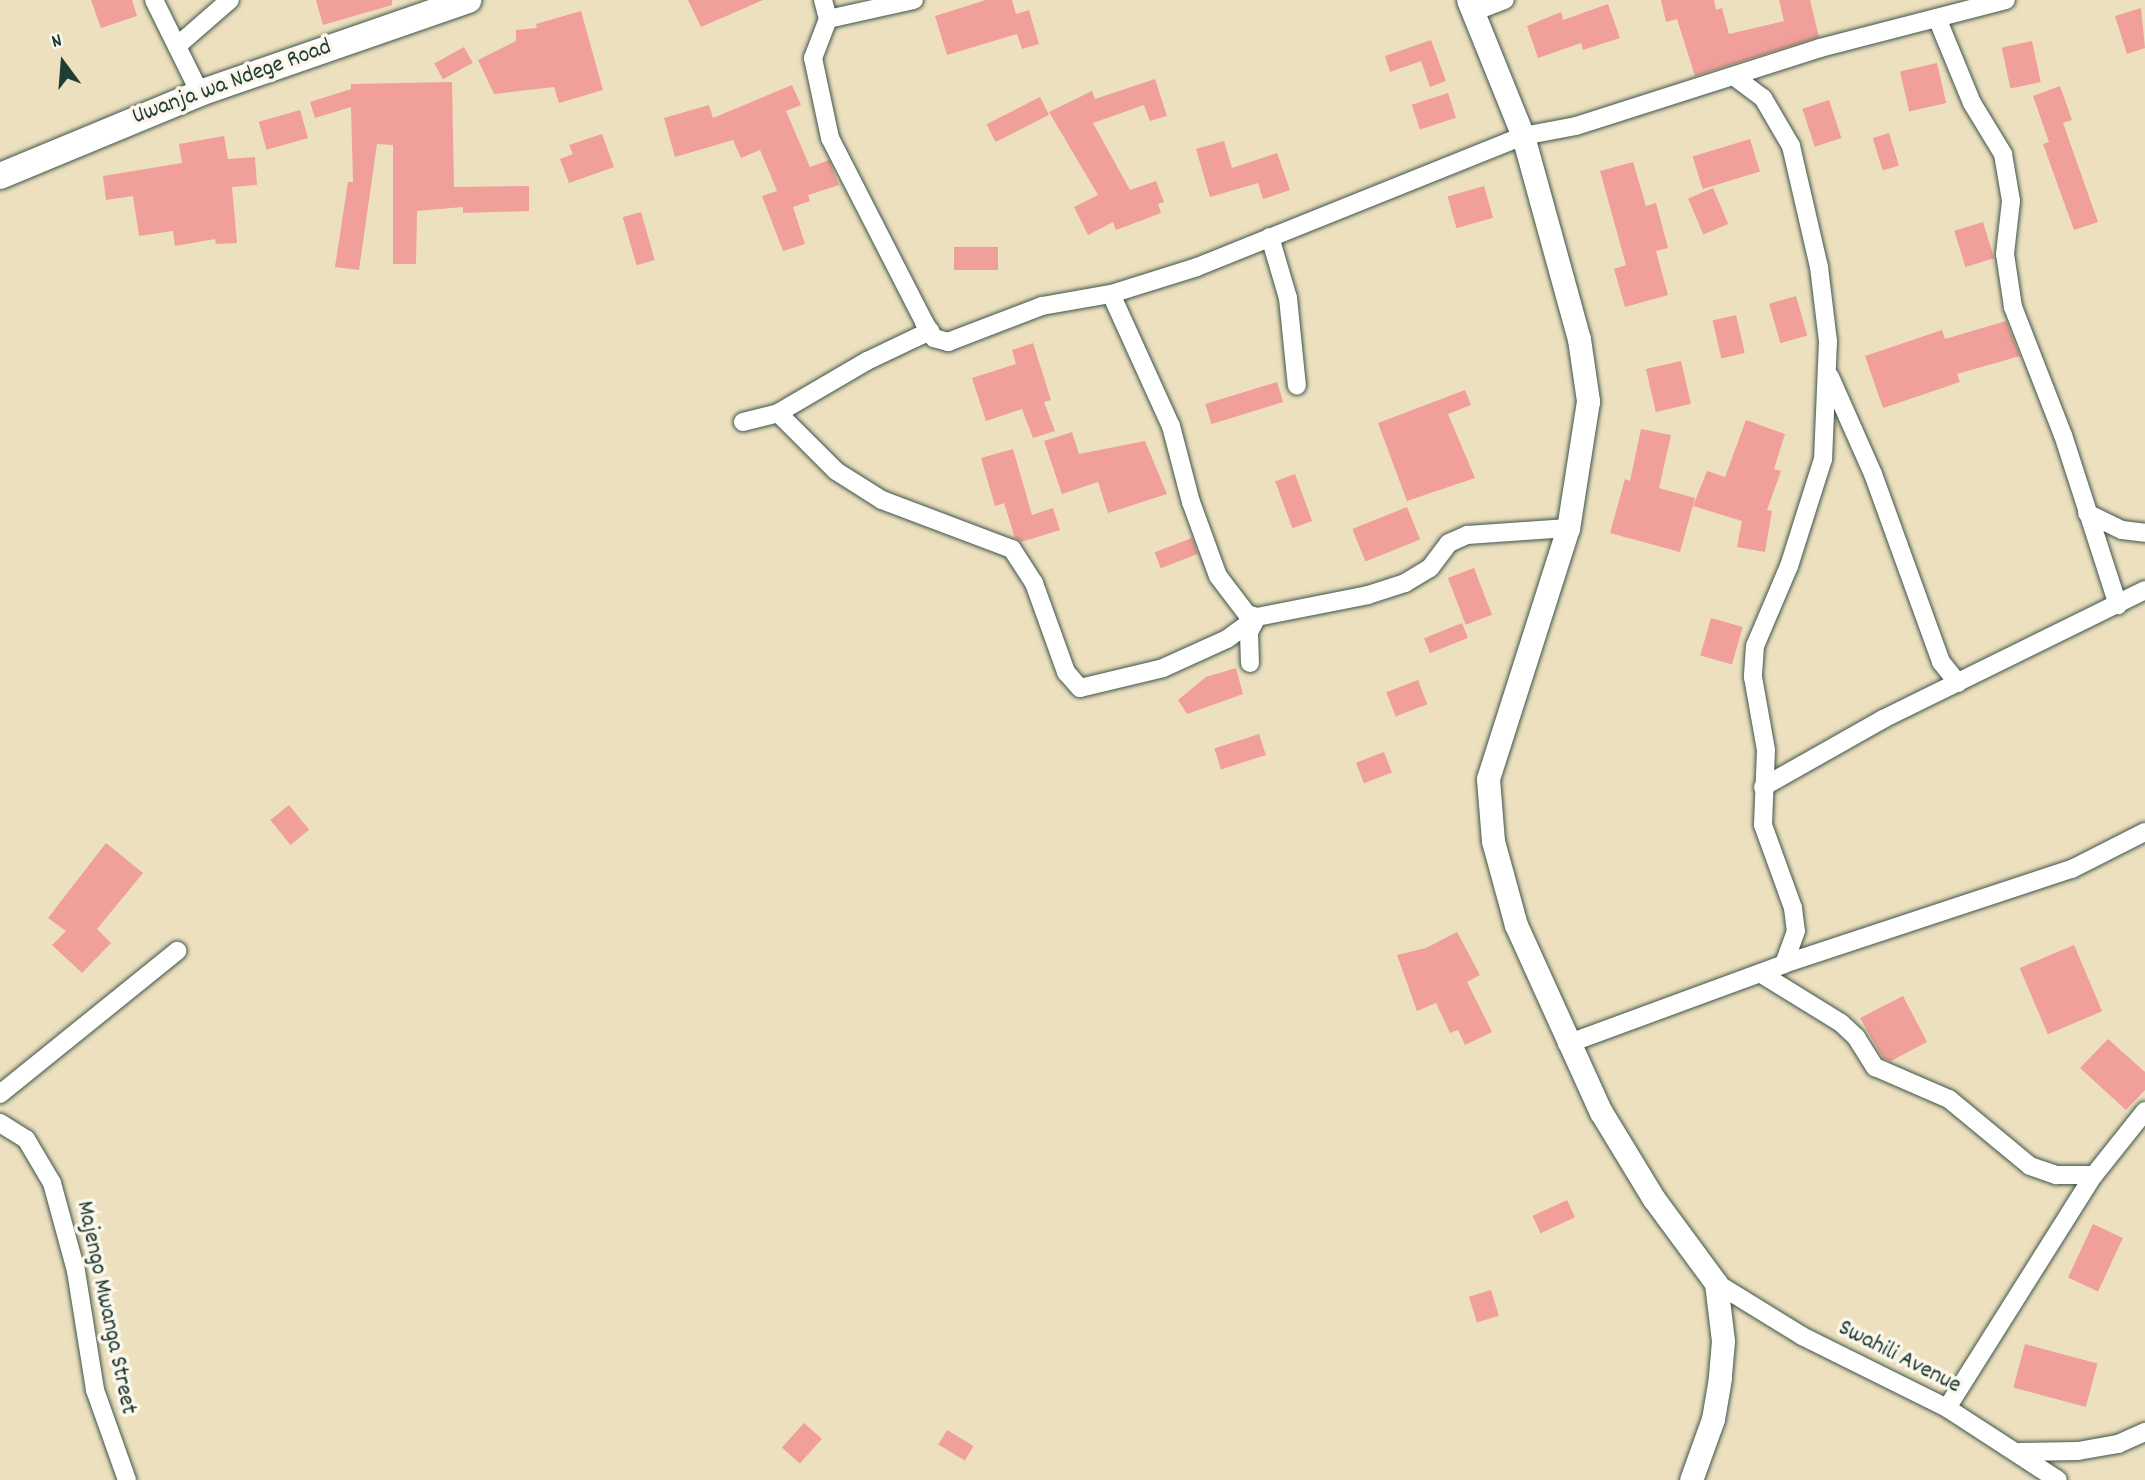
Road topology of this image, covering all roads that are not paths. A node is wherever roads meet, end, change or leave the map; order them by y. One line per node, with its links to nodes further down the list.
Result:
1 (154, 0): 11 (street)
2 (230, 0): 11 (street)
3 (468, 0): 13 (main road, Uwanja wa Ndege Road)
4 (823, 0): 10 (street)
5 (914, 0): 10 (street)
6 (1505, 0): 8 (street)
7 (2006, 0): 9 (street)
8 (1471, 6): 14 (street)
9 (1937, 18): 12 (street); 23 (street)
10 (828, 19): 18 (street)
11 (177, 46): 13 (street)
12 (1735, 77): 14 (street); 19 (street)
13 (200, 93): 15 (main road, Uwanja wa Ndege Road)
14 (1523, 136): 16 (street); 24 (street)
15 (0, 176)
16 (1270, 237): 17 (street); 20 (street)
17 (1111, 294): 18 (street); 28 (street)
18 (930, 331): 21 (street)
19 (1829, 374): 30 (street); 31 (street)
20 (1297, 386)
21 (778, 412): 22 (street); 28 (street)
22 (743, 422)
23 (2087, 513): 25 (street); 27 (street)
24 (1568, 528): 28 (street); 36 (street)
25 (2145, 533)
26 (2145, 590): 27 (street)
27 (2118, 605): 30 (street)
28 (1257, 617): 29 (street)
29 (1250, 663)
30 (1958, 683): 31 (street)
31 (1763, 787): 34 (street)
32 (2145, 832): 34 (street)
33 (177, 951): 37 (street)
34 (1784, 964): 35 (street)
35 (1760, 973): 36 (street); 40 (street)
36 (1567, 1044): 41 (street)
37 (0, 1094)
38 (2145, 1111): 40 (street)
39 (0, 1123): 45 (street, Majengo Mwanga Street)
40 (2094, 1175): 42 (street)
41 (1716, 1283): 42 (street, Swahili Avenue); 46 (street)
42 (1947, 1408): 44 (street, Swahili Avenue)
43 (2145, 1432): 44 (street)
44 (2019, 1452): 47 (street, Swahili Avenue)
45 (127, 1480)
46 (1691, 1480)
47 (2058, 1480)

